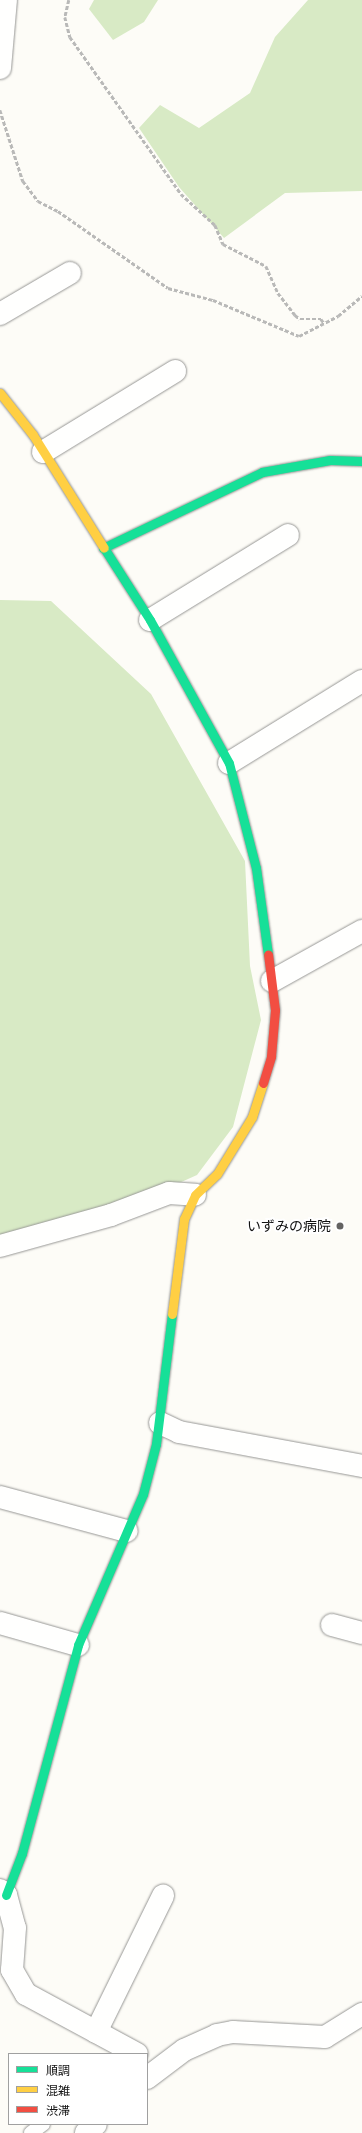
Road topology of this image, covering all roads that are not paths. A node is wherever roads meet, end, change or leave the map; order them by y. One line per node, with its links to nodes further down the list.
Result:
1 (6, 0): 2 (street)
2 (0, 68)
3 (70, 273): 4 (street)
4 (0, 314)
5 (175, 372): 7 (street)
6 (0, 393): 7 (street)
7 (43, 452): 10 (street)
8 (362, 461): 10 (street)
9 (288, 535): 11 (street)
10 (103, 548): 11 (street)
11 (150, 620): 13 (street)
12 (362, 681): 13 (street)
13 (230, 763): 15 (street)
14 (362, 931): 15 (street)
15 (272, 981): 16 (street)
16 (195, 1195): 17 (street); 18 (street)
17 (0, 1246)
18 (160, 1423): 19 (street); 21 (street)
19 (362, 1466)
20 (0, 1497): 21 (street)
21 (127, 1531): 25 (street)
22 (0, 1623): 25 (street)
23 (332, 1625): 24 (street)
24 (362, 1634)
25 (78, 1645): 26 (street)
26 (3, 1892): 29 (street)
27 (163, 1896): 29 (street)
28 (362, 2014): 31 (street)
29 (96, 2032): 30 (street)
30 (130, 2053)
31 (148, 2058)
32 (42, 2125): 34 (lane)
33 (95, 2125): 35 (street)
34 (31, 2133)
35 (86, 2133)

